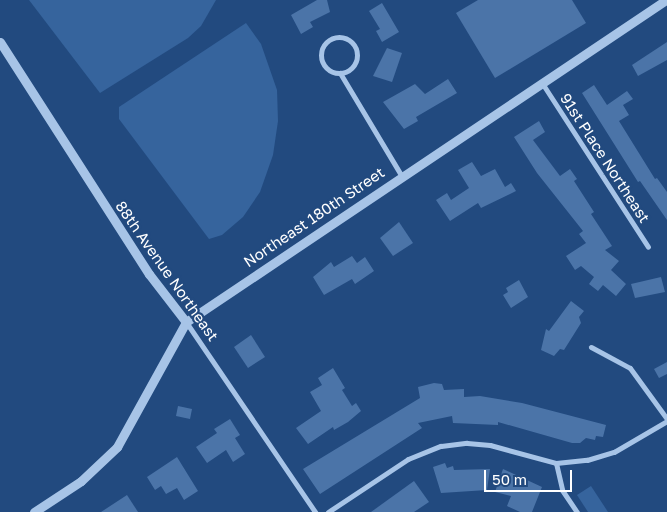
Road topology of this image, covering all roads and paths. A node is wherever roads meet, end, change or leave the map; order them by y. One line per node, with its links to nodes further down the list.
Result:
1 (666, 0): 4 (street, Northeast 180th Street)
2 (0, 42): 7 (street, 88th Avenue Northeast)
3 (340, 73): 3 (street); 5 (street)
4 (542, 83): 5 (street, Northeast 180th Street); 6 (street, 91st Place Northeast)
5 (401, 175): 7 (street, Northeast 180th Street)
6 (648, 247)
7 (186, 322): 11 (street, Northeast 180th Street); 12 (street, 88th Avenue Northeast)
8 (590, 347): 9 (street)
9 (667, 420): 10 (street)
10 (556, 463): 13 (street); 14 (street)
11 (34, 512)
12 (315, 512)
13 (328, 512)
14 (577, 512)

